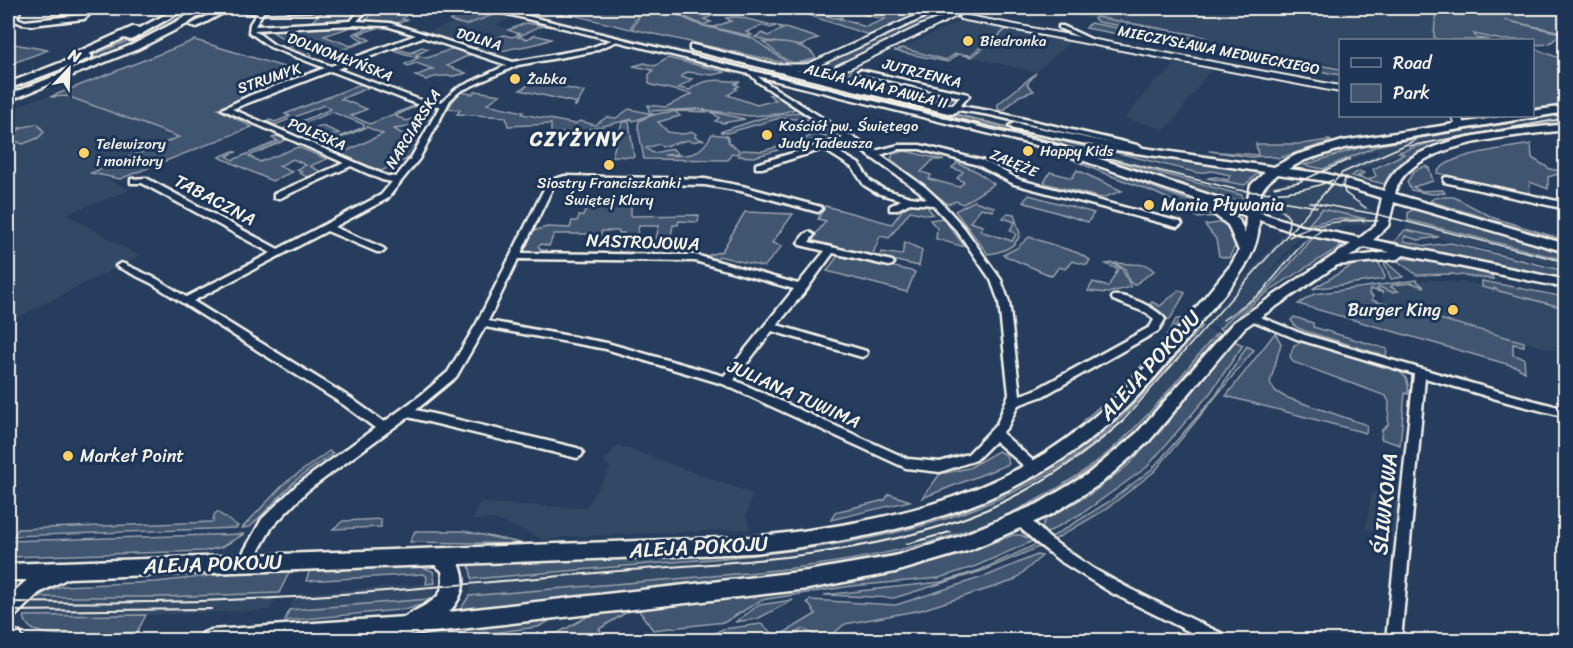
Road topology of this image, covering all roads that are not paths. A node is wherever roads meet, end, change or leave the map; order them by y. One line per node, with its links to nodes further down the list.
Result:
1 (18, 8): 2 (street)
2 (80, 8)
3 (137, 8): 4 (street)
4 (148, 8)
5 (166, 8): 31 (main road)
6 (183, 8): 31 (main road)
7 (207, 8): 30 (main road)
8 (228, 8): 30 (main road)
9 (365, 8): 10 (street); 15 (street); 17 (street)
10 (373, 8)
11 (487, 8): 21 (main road, ALEJA JANA PAWŁA II)
12 (521, 8): 26 (main road, ALEJA JANA PAWŁA II)
13 (935, 9): 16 (street, MIECZYSŁAWA MEDWECKIEGO); 26 (street)
14 (247, 11): 15 (street)
15 (261, 11): 19 (street)
16 (958, 16): 18 (street, MIECZYSŁAWA MEDWECKIEGO); 22 (street, MIECZYSŁAWA MEDWECKIEGO); 35 (street)
17 (353, 24): 19 (street, DOLNA); 20 (street, DOLNA)
18 (1061, 27): 22 (street, MIECZYSŁAWA MEDWECKIEGO); 23 (street, MIECZYSŁAWA MEDWECKIEGO)
19 (252, 28): 27 (street, DOLNOMŁYŃSKA)
20 (422, 35): 25 (street, DOLNA); 27 (street, STRUMYK)
21 (617, 40): 25 (street, NARCIARSKA); 29 (main road, ALEJA JANA PAWŁA II)
22 (1092, 41): 24 (street, MIECZYSŁAWA MEDWECKIEGO)
23 (1202, 54): 24 (street); 32 (street, MIECZYSŁAWA MEDWECKIEGO)
24 (1167, 55): 37 (street, MIECZYSŁAWA MEDWECKIEGO)
25 (512, 64): 40 (street, NARCIARSKA)
26 (772, 67): 35 (main road, ALEJA JANA PAWŁA II)
27 (332, 69): 40 (street, DOLNOMŁYŃSKA); 42 (street, STRUMYK)
28 (860, 72): 41 (street, JUTRZENKA)
29 (752, 73): 33 (main road, ALEJA JANA PAWŁA II); 36 (street)
30 (69, 75): 38 (main road)
31 (30, 78): 34 (main road)
32 (1339, 80)
33 (788, 82): 36 (street); 61 (main road, ALEJA JANA PAWŁA II)
34 (8, 86)
35 (864, 88): 39 (main road, ALEJA JANA PAWŁA II)
36 (774, 89): 48 (street)
37 (1339, 89)
38 (8, 98)
39 (905, 99): 41 (street); 50 (main road, ALEJA JANA PAWŁA II)
40 (444, 104): 58 (street, NARCIARSKA)
41 (954, 107): 50 (street)
42 (226, 109): 54 (street, POLESKA)
43 (1566, 109): 44 (main road)
44 (1534, 113)
45 (1510, 117): 46 (main road)
46 (1454, 121): 53 (main road)
47 (1566, 127): 57 (main road)
48 (850, 138): 49 (street); 51 (street)
49 (825, 146): 55 (street); 64 (street)
50 (1163, 153): 52 (main road, ALEJA JANA PAWŁA II)
51 (874, 154): 65 (street); 71 (street, ZAŁĘŻE)
52 (1217, 161): 53 (main road); 56 (main road, ALEJA JANA PAWŁA II)
53 (1291, 162): 56 (main road)
54 (351, 163): 58 (street, POLESKA); 63 (street)
55 (759, 166)
56 (1279, 170): 62 (main road, ALEJA JANA PAWŁA II); 70 (main road, ALEJA POKOJU)
57 (1401, 172): 62 (main road, ALEJA POKOJU); 66 (main road)
58 (398, 180): 72 (street, NARCIARSKA)
59 (1448, 180): 67 (street)
60 (134, 181): 79 (street, TABACZNA)
61 (1183, 190): 70 (main road, ALEJA JANA PAWŁA II); 78 (main road)
62 (1389, 195): 66 (main road); 74 (main road, ALEJA POKOJU)
63 (277, 196)
64 (909, 200): 65 (street); 68 (street)
65 (937, 203): 95 (street)
66 (1419, 204): 75 (main road)
67 (1566, 206)
68 (893, 208)
69 (818, 209): 81 (street)
70 (1253, 214): 74 (main road, ALEJA JANA PAWŁA II); 78 (main road, ALEJA POKOJU)
71 (1177, 224)
72 (328, 228): 77 (street); 79 (street, NARCIARSKA)
73 (809, 235): 76 (street)
74 (1364, 243): 80 (main road); 83 (main road, ALEJA POKOJU)
75 (1566, 248)
76 (831, 249): 82 (street); 86 (street)
77 (380, 250)
78 (1246, 251): 101 (main road, ALEJA POKOJU)
79 (279, 253): 88 (street, NARCIARSKA)
80 (1421, 255): 83 (main road); 85 (main road)
81 (514, 256): 86 (street, NASTROJOWA); 90 (street)
82 (889, 263)
83 (1335, 263): 89 (main road, ALEJA POKOJU)
84 (120, 266): 88 (street)
85 (1566, 284)
86 (802, 288): 91 (street)
87 (1117, 298): 95 (street)
88 (186, 301): 98 (street)
89 (1250, 316): 93 (street); 102 (main road, ALEJA POKOJU)
90 (482, 323): 94 (street, JULIANA TUWIMA); 96 (street)
91 (771, 327): 92 (street); 94 (street)
92 (862, 353)
93 (1420, 373): 97 (street); 113 (street, ŚLIWKOWA)
94 (727, 381): 99 (street, JULIANA TUWIMA)
95 (1013, 402): 99 (street, JULIANA TUWIMA)
96 (406, 412): 98 (street); 100 (street)
97 (1566, 413)
98 (383, 428): 104 (street)
99 (995, 434): 101 (street)
100 (577, 453)
101 (1034, 468): 103 (main road, ALEJA POKOJU)
102 (1022, 520): 108 (main road, ALEJA POKOJU); 112 (street)
103 (438, 557): 104 (main road, ALEJA POKOJU); 108 (main road)
104 (244, 564): 105 (main road, ALEJA POKOJU)
105 (74, 570): 106 (main road, ALEJA POKOJU); 107 (main road)
106 (8, 572)
107 (8, 610)
108 (399, 627): 111 (main road, ALEJA POKOJU)
109 (8, 637): 110 (main road)
110 (12, 640)
111 (211, 640)
112 (1220, 640)
113 (1394, 640)

